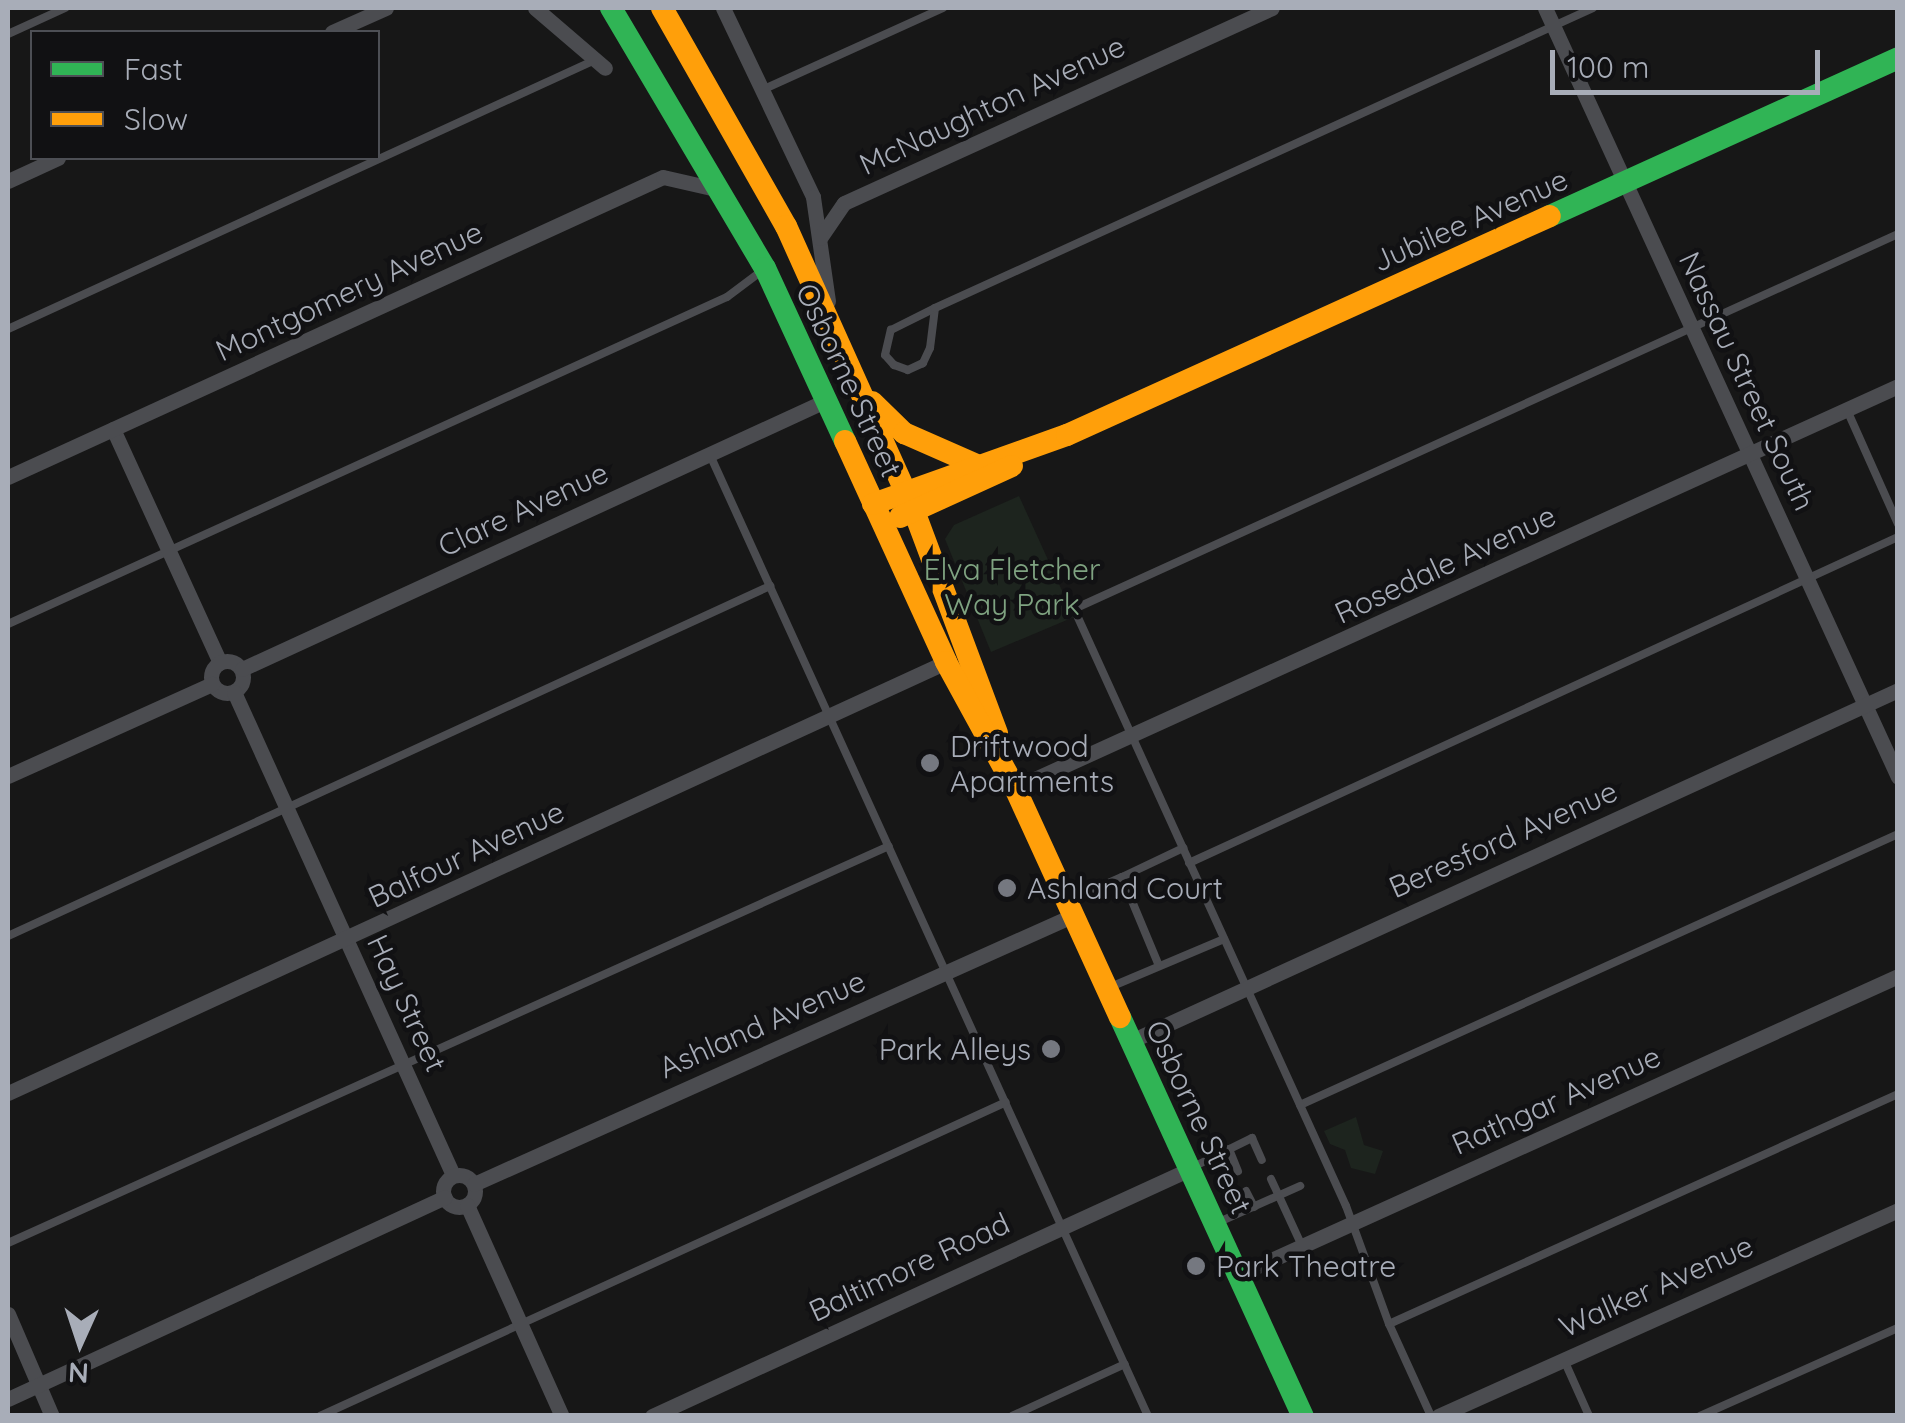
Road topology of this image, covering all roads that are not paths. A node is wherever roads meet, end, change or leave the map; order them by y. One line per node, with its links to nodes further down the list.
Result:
1 (65, 8): 13 (lane)
2 (386, 8): 12 (street)
3 (535, 8): 15 (street)
4 (611, 8): 20 (main road, Osborne Street)
5 (662, 8): 29 (main road, Osborne Street)
6 (722, 8): 16 (street, Osborne Street)
7 (943, 8): 16 (lane)
8 (1272, 8): 22 (street, McNaughton Avenue)
9 (1545, 8): 11 (street, Nassau Street South)
10 (1594, 8): 11 (lane)
11 (1554, 26): 19 (street, Nassau Street South); 26 (lane)
12 (336, 30)
13 (8, 34)
14 (1898, 58): 19 (main road, Jubilee Avenue)
15 (600, 64): 28 (lane)
16 (762, 90): 21 (street, Osborne Street)
17 (54, 160): 18 (street)
18 (8, 181)
19 (1626, 183): 27 (street, Nassau Street South); 35 (main road, Jubilee Avenue)
20 (716, 189): 25 (main road, Osborne Street); 34 (street, Montgomery Avenue)
21 (813, 197): 22 (street, McNaughton Avenue); 24 (street, Osborne Street)
22 (844, 203): 24 (street, McNaughton Avenue)
23 (1898, 234): 27 (lane)
24 (820, 238): 29 (street, Osborne Street)
25 (765, 268): 32 (main road, Osborne Street); 44 (lane)
26 (935, 308): 26 (lane)
27 (1693, 328): 37 (street, Nassau Street South); 56 (lane)
28 (8, 329)
29 (838, 338): 31 (main road, Osborne Street)
30 (1898, 386): 33 (street, Rosedale Avenue)
31 (862, 392): 38 (main road); 40 (main road, Osborne Street)
32 (827, 400): 36 (street, Clare Avenue); 41 (main road, Osborne Street)
33 (1847, 410): 37 (street, Rosedale Avenue); 42 (lane)
34 (113, 429): 39 (street, Montgomery Avenue); 44 (street)
35 (1067, 435): 38 (main road, Jubilee Avenue); 40 (main road, Jubilee Avenue)
36 (709, 454): 46 (lane); 50 (street, Clare Avenue)
37 (1752, 454): 45 (street, Nassau Street South); 56 (street, Rosedale Avenue)
38 (979, 466): 40 (main road, Jubilee Avenue)
39 (8, 477)
40 (909, 500): 41 (main road, Jubilee Avenue); 59 (main road, Osborne Street)
41 (878, 514): 48 (main road, Osborne Street)
42 (1898, 524)
43 (1898, 537): 45 (lane)
44 (169, 550): 47 (lane); 49 (street)
45 (1807, 578): 54 (street, Nassau Street South); 64 (lane)
46 (770, 586): 55 (lane); 60 (lane)
47 (8, 624)
48 (946, 662): 55 (street, Balfour Avenue); 59 (main road, Osborne Street)
49 (220, 663): 50 (street); 51 (street)
50 (242, 669): 53 (street)
51 (212, 684): 53 (street); 57 (street)
52 (1898, 690): 54 (street, Beresford Avenue)
53 (234, 692): 60 (street, Hay Street)
54 (1865, 705): 58 (street, Nassau Street South); 73 (street, Beresford Avenue)
55 (830, 715): 62 (lane); 69 (street, Balfour Avenue)
56 (1132, 737): 59 (street, Rosedale Avenue); 63 (lane)
57 (8, 776)
58 (1898, 778)
59 (1015, 788): 66 (main road, Osborne Street)
60 (284, 807): 67 (lane); 69 (street, Hay Street)
61 (1898, 834): 80 (lane)
62 (888, 846): 71 (lane); 76 (lane)
63 (1182, 848): 64 (lane); 65 (lane)
64 (1190, 863): 68 (lane)
65 (1122, 877): 66 (lane); 70 (lane)
66 (1070, 908): 71 (street, Ashland Avenue); 74 (main road, Osborne Street)
67 (8, 936)
68 (1224, 939): 70 (lane); 73 (lane)
69 (347, 940): 76 (street, Hay Street); 77 (street, Balfour Avenue)
70 (1159, 966): 74 (lane)
71 (944, 971): 79 (lane); 87 (street, Ashland Avenue)
72 (1898, 976): 96 (street, Rathgar Avenue)
73 (1246, 986): 75 (street, Beresford Avenue); 80 (lane)
74 (1107, 988): 75 (main road, Osborne Street)
75 (1132, 1041): 83 (main road, Osborne Street)
76 (406, 1065): 85 (street, Hay Street); 98 (lane)
77 (8, 1094)
78 (1898, 1094): 102 (lane)
79 (1006, 1102): 97 (lane); 103 (lane)
80 (1300, 1105): 96 (lane)
81 (1228, 1149): 82 (lane); 83 (lane); 84 (lane)
82 (1262, 1160)
83 (1190, 1169): 95 (main road, Osborne Street); 97 (street, Baltimore Road)
84 (1238, 1171)
85 (454, 1175): 87 (street); 91 (street)
86 (1271, 1179): 90 (lane)
87 (474, 1184): 92 (street)
88 (1300, 1186): 90 (lane)
89 (1246, 1190): 93 (lane)
90 (1279, 1196): 93 (lane); 99 (lane)
91 (445, 1198): 92 (street); 107 (street)
92 (467, 1205): 103 (street)
93 (1254, 1207): 95 (lane)
94 (1898, 1210): 105 (street, Walker Avenue)
95 (1215, 1224): 100 (main road, Osborne Street)
96 (1350, 1224): 99 (street, Rathgar Avenue); 102 (lane)
97 (1062, 1227): 106 (lane); 112 (street, Baltimore Road)
98 (8, 1243)
99 (1302, 1246): 100 (street, Rathgar Avenue)
100 (1238, 1274): 115 (main road, Osborne Street)
101 (8, 1314): 107 (street)
102 (1390, 1324): 116 (lane)
103 (524, 1325): 110 (lane); 111 (street)
104 (1898, 1328): 119 (lane)
105 (1563, 1358): 117 (street, Walker Avenue); 118 (lane)
106 (1125, 1364): 113 (lane); 114 (lane)
107 (39, 1385): 108 (street); 109 (street)
108 (8, 1400)
109 (52, 1416)
110 (320, 1416)
111 (562, 1416)
112 (652, 1416)
113 (1012, 1416)
114 (1148, 1416)
115 (1303, 1416)
116 (1431, 1416)
117 (1438, 1416)
118 (1589, 1416)
119 (1700, 1416)

